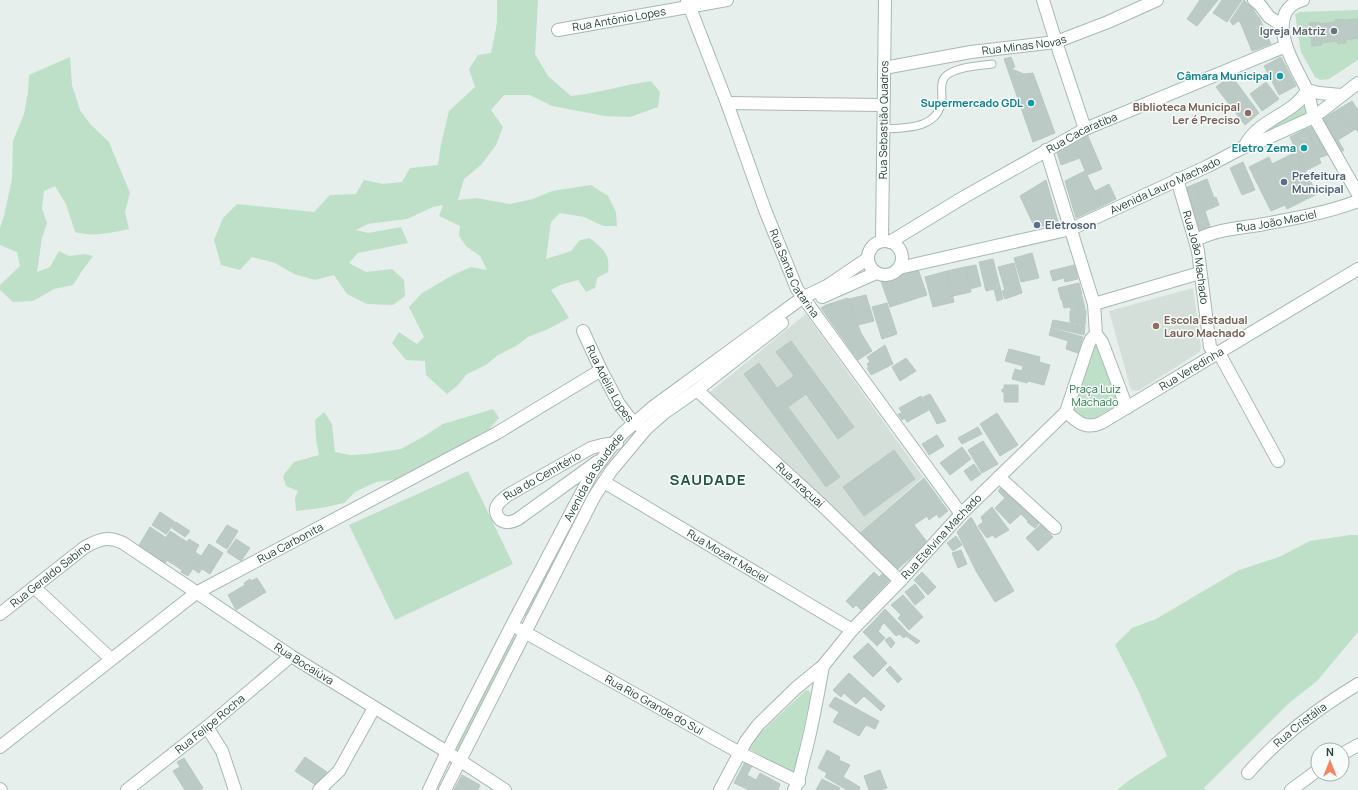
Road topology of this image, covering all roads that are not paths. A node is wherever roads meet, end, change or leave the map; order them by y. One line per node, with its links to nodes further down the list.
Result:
1 (727, 0): 7 (street, Rua Antônio Lopes)
2 (885, 0): 14 (street, Rua Sebastião Quadros)
3 (1043, 0): 11 (street)
4 (1157, 0): 11 (street, Rua Minas Novas)
5 (1303, 0): 8 (street)
6 (1259, 2): 9 (street)
7 (688, 3): 10 (street, Rua Antônio Lopes); 18 (street, Rua Santa Catarina)
8 (1290, 3): 9 (street)
9 (1282, 25): 12 (street)
10 (558, 30)
11 (1056, 42): 14 (street, Rua Minas Novas); 21 (street)
12 (1286, 46): 16 (street); 21 (street, Rua Cacaratiba)
13 (992, 64): 22 (lane)
14 (884, 68): 19 (street, Rua Sebastião Quadros)
15 (1358, 83): 17 (street, Avenida Lauro Machado)
16 (1307, 90): 17 (street); 20 (street); 23 (street, Avenida Lauro Machado)
17 (1341, 95): 20 (street, Avenida Lauro Machado)
18 (727, 103): 19 (street); 36 (street, Rua Santa Catarina)
19 (883, 105): 22 (street, Rua Sebastião Quadros)
20 (1314, 117): 23 (street, Avenida Lauro Machado); 26 (street)
21 (1086, 128): 24 (street, Rua Cacaratiba)
22 (883, 130): 30 (street, Rua Sebastião Quadros)
23 (1244, 147): 25 (street, Avenida Lauro Machado)
24 (1046, 150): 28 (street); 30 (street, Rua Cacaratiba)
25 (1177, 179): 28 (street, Avenida Lauro Machado); 29 (street, Rua João Machado)
26 (1358, 194)
27 (1358, 201): 29 (street, Rua João Maciel)
28 (1070, 229): 32 (street, Avenida Lauro Machado); 37 (street)
29 (1196, 240): 34 (street, Rua João Machado)
30 (886, 241): 31 (street); 32 (street)
31 (867, 259): 35 (street); 36 (street, Avenida da Saudade)
32 (899, 268): 35 (street)
33 (1358, 268): 40 (street, Rua Veredinha)
34 (1200, 273): 37 (street); 40 (street, Rua João Machado)
35 (876, 274): 36 (street, Avenida da Saudade)
36 (804, 301): 42 (street, Avenida da Saudade); 45 (street, Avenida da Saudade); 54 (street, Rua Santa Catarina)
37 (1094, 304): 39 (street)
38 (582, 331): 41 (street, Rua Adélia Lopes)
39 (1096, 334): 43 (street); 44 (street)
40 (1219, 353): 43 (street, Rua Veredinha); 51 (street, Rua João Machado)
41 (601, 370): 45 (street, Rua Adélia Lopes); 59 (street, Rua Carbonita)
42 (698, 390): 46 (street, Avenida da Saudade); 57 (street, Rua Araçuaí)
43 (1127, 408): 44 (street, Rua Veredinha)
44 (1066, 412): 52 (street, Rua Etelvina Machado)
45 (634, 423): 46 (street, Rua Adélia Lopes); 48 (street, Avenida da Saudade)
46 (646, 429): 47 (street, Avenida da Saudade)
47 (636, 442): 48 (street, Rua do Cemitério); 49 (street, Avenida da Saudade)
48 (614, 444): 50 (street, Avenida da Saudade); 50 (street, Rua do Cemitério)
49 (622, 457): 50 (street); 53 (street, Avenida da Saudade)
50 (602, 458): 61 (street, Avenida da Saudade)
51 (1278, 461)
52 (999, 477): 54 (street, Rua Etelvina Machado); 55 (street)
53 (604, 482): 62 (street, Rua Mozart Maciel); 63 (street, Avenida da Saudade)
54 (961, 514): 57 (street, Rua Etelvina Machado)
55 (1055, 528)
56 (103, 539): 58 (street, Rua Geraldo Sabino); 59 (street, Rua Bocaiúva)
57 (900, 581): 62 (street, Rua Etelvina Machado)
58 (34, 587): 60 (street, Rua Geraldo Sabino); 65 (street)
59 (196, 593): 64 (street, Rua Bocaiúva); 65 (street, Rua Carbonita)
60 (0, 614)
61 (512, 624): 63 (street, Rua Rio Grande do Sul); 71 (street, Avenida da Saudade)
62 (852, 630): 66 (street, Rua Etelvina Machado)
63 (524, 632): 72 (street, Rua Rio Grande do Sul); 73 (street, Avenida da Saudade)
64 (291, 656): 68 (street, Rua Bocaiúva); 69 (street, Rua Felipe Rocha)
65 (111, 659): 70 (street, Rua Carbonita)
66 (822, 666): 72 (street, Rua Etelvina Machado); 76 (street)
67 (1358, 684): 74 (street, Rua Cristália)
68 (374, 708): 71 (street, Rua Bocaiúva); 79 (street)
69 (207, 727): 77 (street, Rua Felipe Rocha); 78 (street)
70 (0, 747)
71 (447, 752): 73 (street, Rua Bocaiúva); 80 (street, Avenida da Saudade)
72 (740, 752): 76 (street, Rua Rio Grande do Sul); 83 (street, Rua Etelvina Machado)
73 (459, 760): 81 (street, Avenida da Saudade); 82 (street, Rua Bocaiúva)
74 (1248, 773)
75 (1310, 776): 84 (street)
76 (796, 786)
77 (127, 790)
78 (235, 790)
79 (319, 790)
80 (430, 790)
81 (445, 790)
82 (505, 790)
83 (720, 790)
84 (1291, 790)

